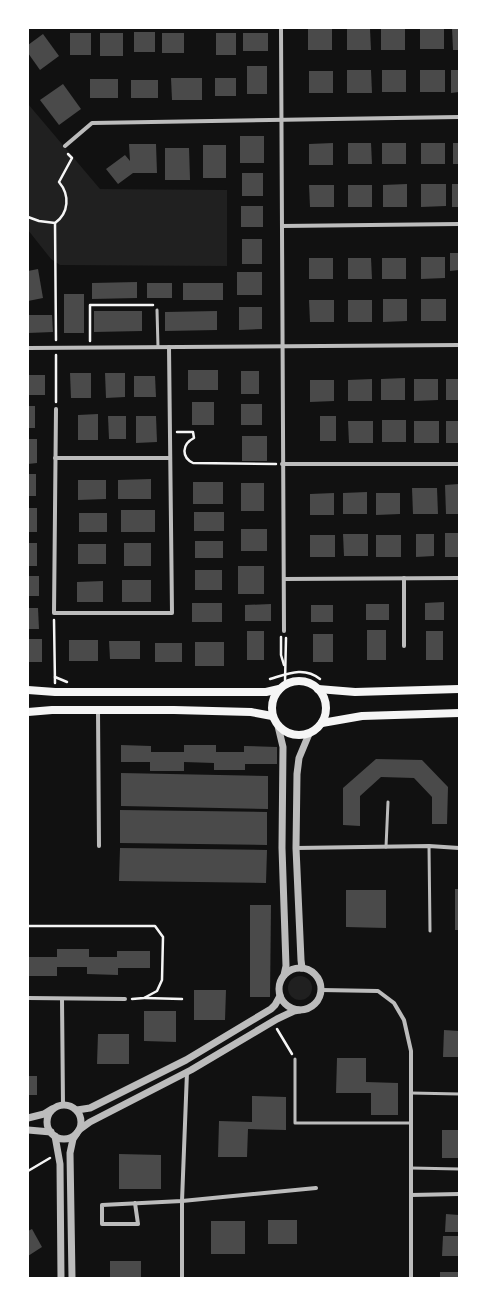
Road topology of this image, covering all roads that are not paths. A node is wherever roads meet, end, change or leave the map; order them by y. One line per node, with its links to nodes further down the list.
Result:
1 (281, 28): 3 (street)
2 (459, 117): 3 (street)
3 (281, 120): 4 (street); 6 (street)
4 (65, 146)
5 (459, 224): 6 (street)
6 (282, 226): 9 (street)
7 (157, 310): 10 (lane)
8 (459, 345): 9 (street)
9 (282, 346): 11 (street); 16 (street)
10 (158, 347): 11 (street); 12 (street)
11 (169, 347): 15 (street)
12 (28, 348)
13 (56, 409): 14 (street)
14 (55, 458): 15 (street); 15 (street)
15 (170, 458)
16 (282, 464): 17 (street); 20 (street)
17 (459, 464)
18 (404, 578): 19 (street); 20 (street); 22 (street)
19 (459, 578)
20 (284, 579): 21 (street)
21 (284, 631)
22 (404, 646)
23 (282, 687): 24 (main road); 26 (main road); 30 (main road)
24 (318, 689): 25 (main road); 31 (main road)
25 (459, 689)
26 (28, 690)
27 (98, 710): 28 (main road); 30 (main road); 35 (street)
28 (28, 712)
29 (459, 713): 31 (main road)
30 (272, 716): 32 (main road)
31 (322, 723): 33 (main road)
32 (278, 726): 33 (main road); 42 (street)
33 (309, 734): 38 (street)
34 (388, 802): 37 (lane)
35 (100, 846)
36 (429, 846): 37 (street); 39 (street); 40 (lane)
37 (386, 847): 38 (street)
38 (296, 848): 41 (street)
39 (459, 848)
40 (430, 931)
41 (302, 968): 42 (street); 43 (street)
42 (284, 975): 44 (street)
43 (322, 990): 48 (street); 51 (street)
44 (280, 996): 48 (street); 55 (street)
45 (28, 998): 46 (street)
46 (62, 999): 47 (street); 53 (street)
47 (125, 999)
48 (299, 1010): 50 (street)
49 (296, 1059): 57 (lane)
50 (187, 1072): 59 (street); 66 (street)
51 (411, 1093): 52 (lane); 57 (street)
52 (459, 1094)
53 (63, 1104): 54 (street); 55 (street)
54 (52, 1109): 56 (street); 60 (street)
55 (77, 1110): 59 (street)
56 (28, 1118)
57 (411, 1123): 61 (street)
58 (28, 1130): 60 (street)
59 (78, 1132): 60 (street); 69 (street)
60 (53, 1134): 68 (street)
61 (411, 1168): 62 (lane); 65 (street)
62 (459, 1169)
63 (316, 1188): 66 (street)
64 (459, 1194): 65 (street)
65 (411, 1195): 71 (street)
66 (182, 1201): 67 (street); 70 (street)
67 (135, 1203): 67 (street)
68 (61, 1278)
69 (72, 1278)
70 (182, 1278)
71 (410, 1278)

